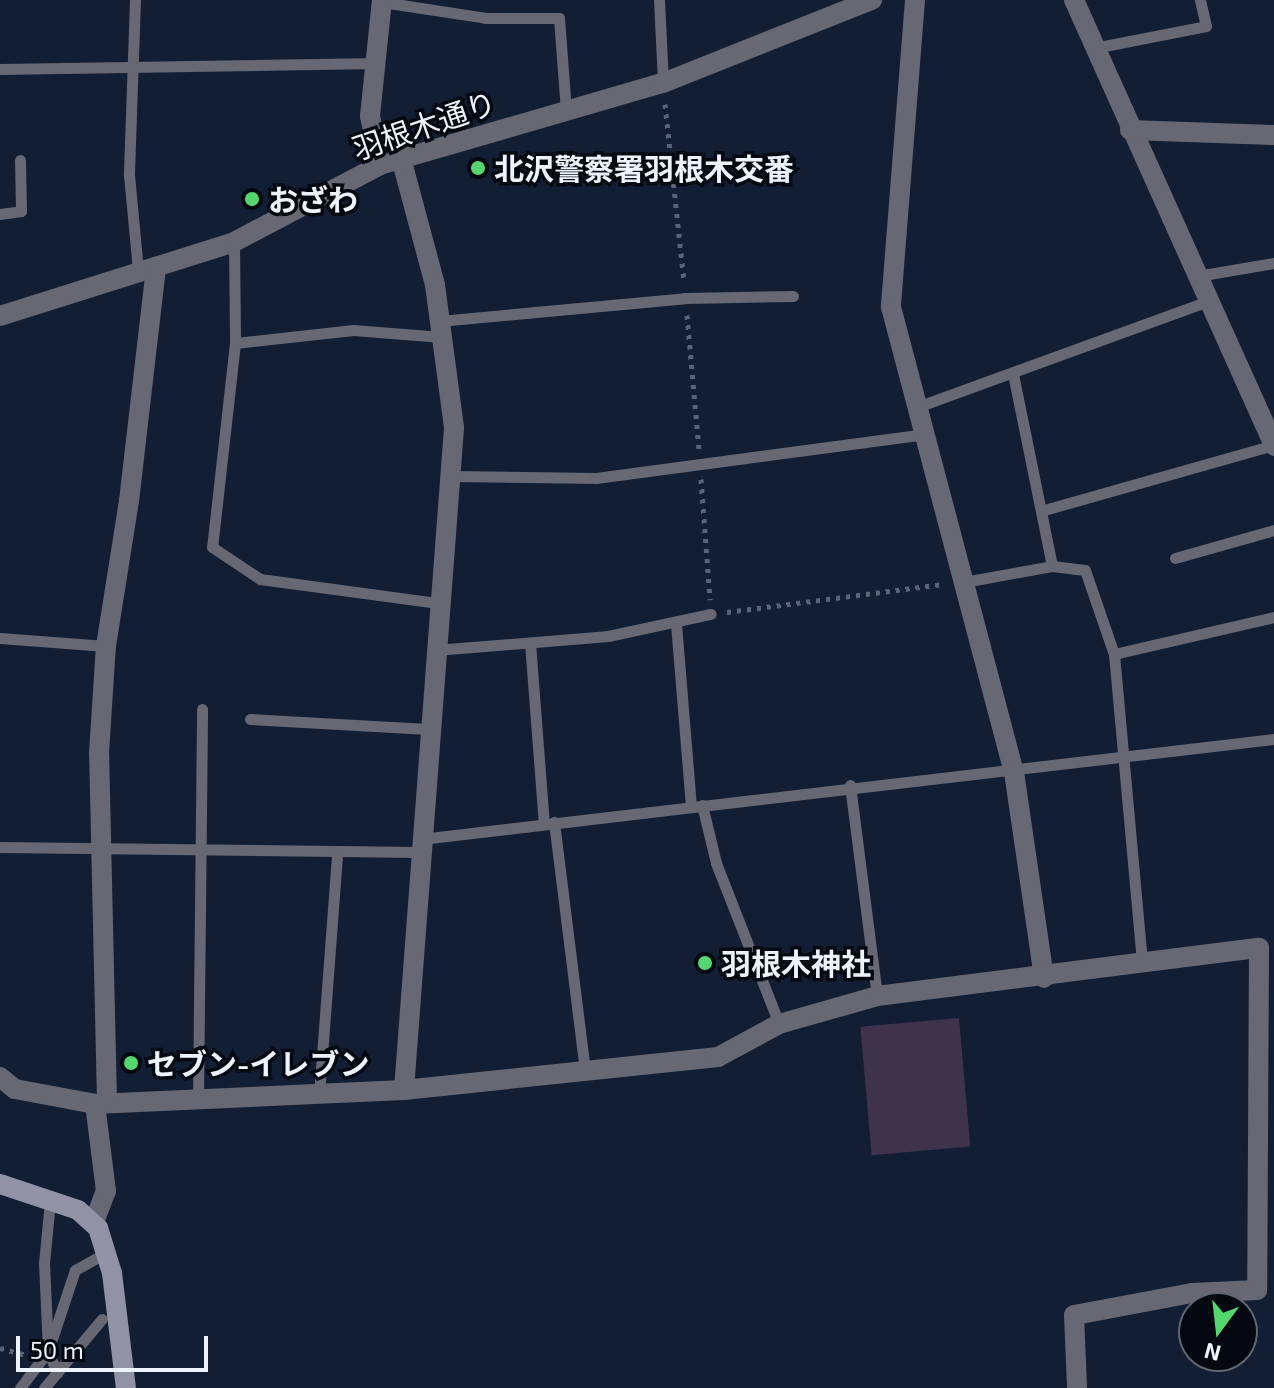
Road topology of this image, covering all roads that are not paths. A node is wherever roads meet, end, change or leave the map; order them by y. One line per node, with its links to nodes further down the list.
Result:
1 (135, 0): 12 (lane)
2 (659, 0): 13 (lane)
3 (872, 0): 8 (street, 羽根木通り)
4 (915, 0): 31 (street)
5 (1074, 0): 9 (street)
6 (1200, 0): 9 (lane)
7 (382, 1): 10 (street); 14 (lane)
8 (825, 9): 13 (street, 羽根木通り)
9 (1094, 48): 15 (street)
10 (377, 63): 12 (lane); 19 (street)
11 (0, 69): 12 (lane)
12 (132, 69): 23 (lane)
13 (663, 83): 14 (street, 羽根木通り)
14 (566, 111): 17 (street, 羽根木通り)
15 (1130, 130): 16 (street); 24 (street)
16 (1274, 135)
17 (401, 158): 19 (street, 羽根木通り); 28 (street)
18 (20, 160): 20 (lane)
19 (380, 165): 21 (street, 羽根木通り)
20 (0, 214)
21 (234, 242): 23 (street, 羽根木通り); 29 (lane)
22 (1274, 263): 24 (lane)
23 (147, 268): 27 (street, 羽根木通り); 46 (street)
24 (1197, 276): 26 (street)
25 (793, 296): 28 (lane)
26 (1209, 301): 30 (lane); 33 (street)
27 (0, 316)
28 (441, 329): 29 (lane); 34 (street)
29 (235, 343): 40 (lane)
30 (1013, 374): 31 (lane); 35 (lane)
31 (917, 407): 32 (street)
32 (924, 434): 34 (lane); 39 (street)
33 (1274, 445): 35 (lane)
34 (450, 476): 40 (street)
35 (1044, 510): 38 (lane)
36 (1274, 530): 37 (lane)
37 (1175, 558)
38 (1052, 566): 39 (lane); 48 (lane)
39 (964, 582): 54 (street)
40 (438, 603): 47 (street)
41 (711, 614): 43 (lane)
42 (1274, 617): 48 (lane)
43 (676, 624): 45 (lane); 56 (lane)
44 (0, 638): 46 (lane)
45 (530, 643): 47 (lane); 57 (lane)
46 (106, 646): 60 (street)
47 (435, 650): 51 (street)
48 (1114, 654): 53 (lane)
49 (202, 709): 61 (lane)
50 (250, 719): 51 (lane)
51 (428, 729): 58 (street)
52 (1273, 742): 53 (lane)
53 (1126, 753): 54 (lane); 64 (lane)
54 (1014, 772): 55 (lane); 65 (street)
55 (850, 785): 56 (lane); 66 (lane)
56 (696, 806): 57 (lane); 67 (lane)
57 (549, 822): 58 (lane); 68 (lane)
58 (419, 845): 62 (lane); 70 (street)
59 (0, 847): 60 (lane)
60 (100, 850): 61 (lane); 73 (street)
61 (197, 853): 62 (lane); 72 (lane)
62 (337, 853): 71 (lane)
63 (1267, 948): 64 (street); 78 (street)
64 (1142, 962): 65 (street)
65 (1044, 978): 66 (street)
66 (877, 996): 67 (street)
67 (779, 1024): 68 (street)
68 (585, 1071): 70 (street)
69 (0, 1077): 73 (street)
70 (404, 1090): 71 (street)
71 (319, 1095): 72 (street)
72 (198, 1100): 73 (street)
73 (101, 1102): 76 (street)
74 (0, 1184): 75 (main road)
75 (50, 1201): 76 (main road); 80 (lane)
76 (94, 1222): 77 (main road)
77 (107, 1251): 80 (lane); 84 (main road)
78 (1266, 1292): 85 (street)
79 (102, 1319): 81 (lane)
80 (48, 1351): 81 (lane); 82 (lane)
81 (57, 1373): 83 (lane)
82 (20, 1388)
83 (44, 1388)
84 (126, 1388)
85 (1077, 1388)

